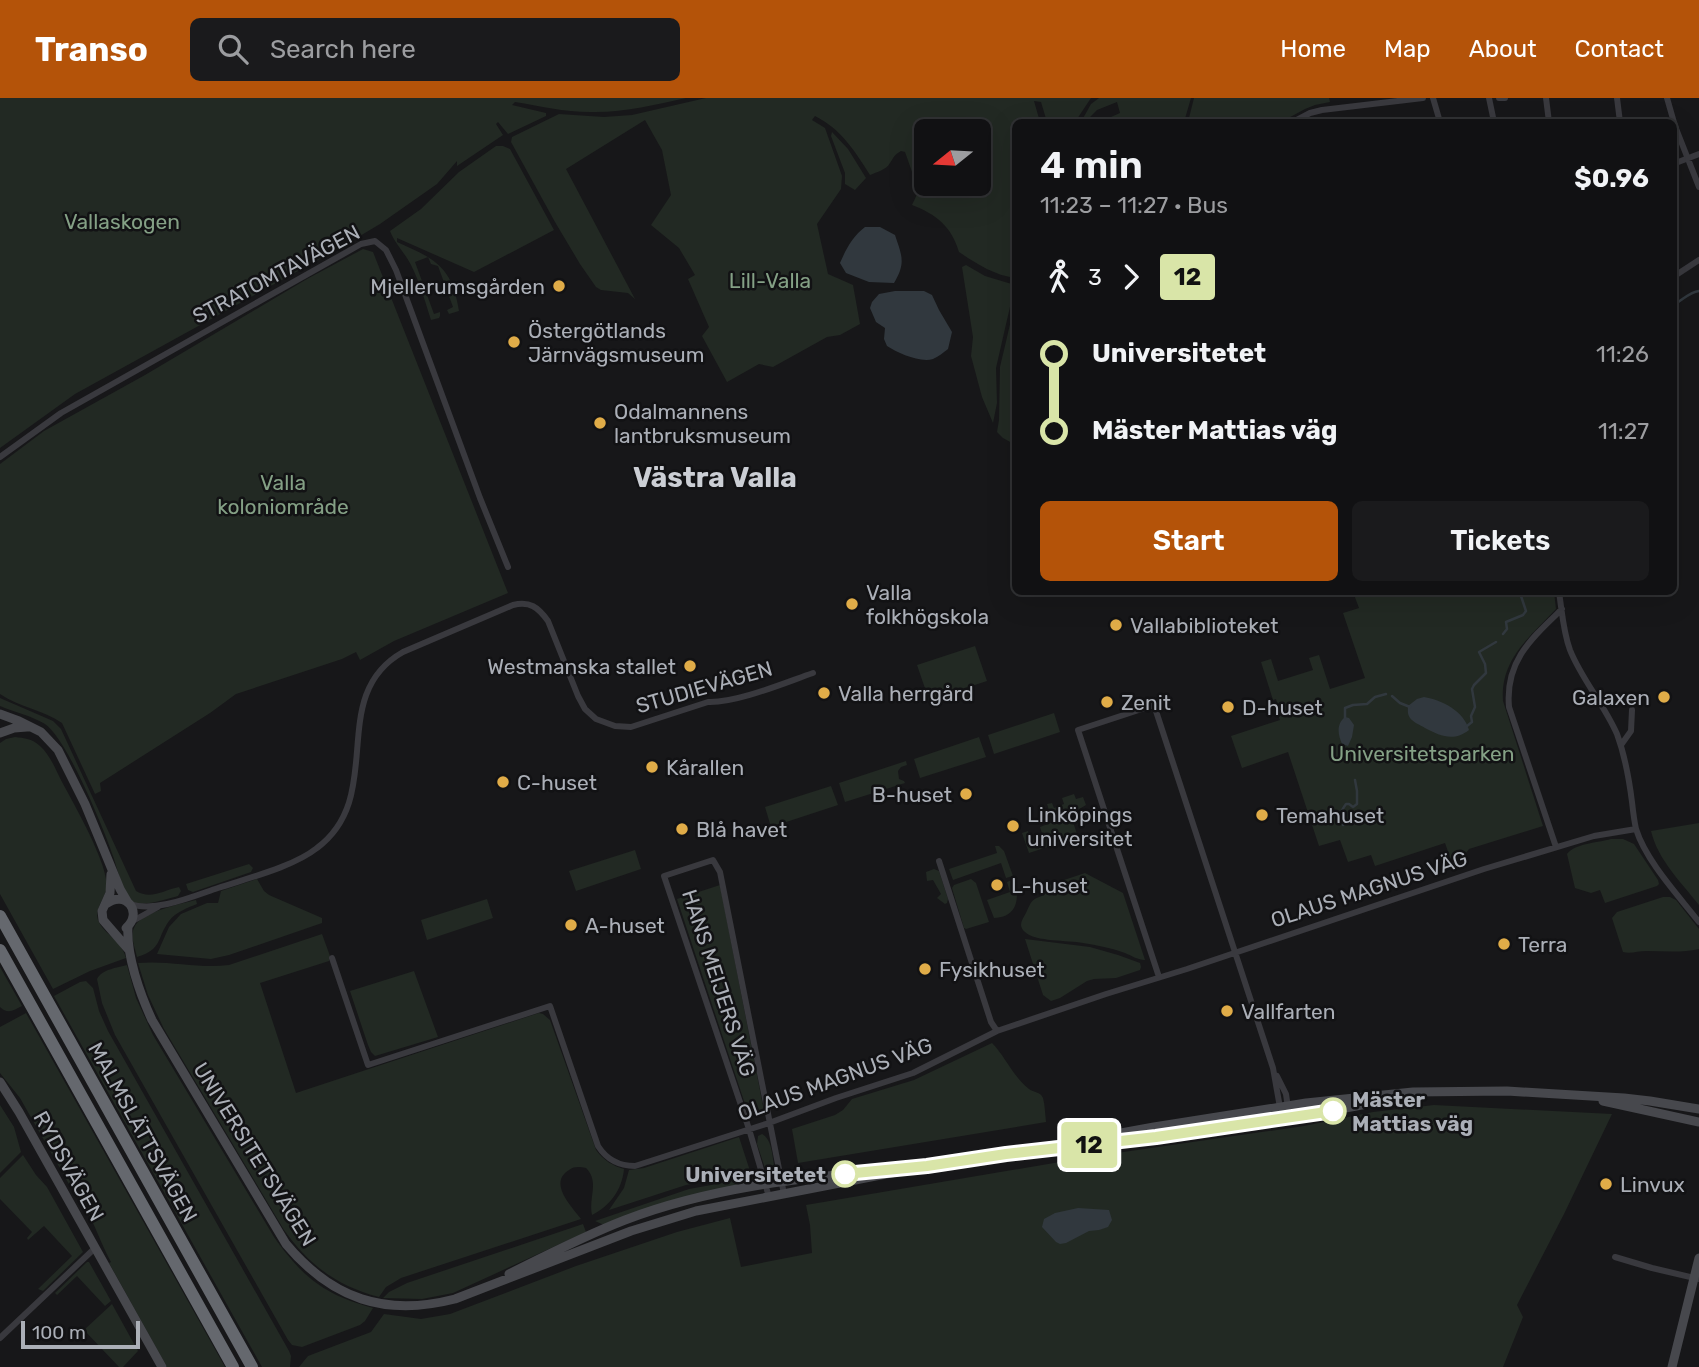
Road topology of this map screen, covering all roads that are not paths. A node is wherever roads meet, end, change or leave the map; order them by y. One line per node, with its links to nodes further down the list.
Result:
1 (1423, 98): 7 (street)
2 (1433, 98): 8 (street)
3 (1489, 98): 9 (street)
4 (1546, 98): 10 (street)
5 (1617, 98): 11 (street)
6 (1667, 98): 12 (street)
7 (1299, 119)
8 (1439, 119)
9 (1493, 119)
10 (1549, 119)
11 (1620, 119)
12 (1673, 119)
13 (1677, 131): 15 (street)
14 (1699, 154): 15 (street)
15 (1688, 158): 16 (street); 17 (street)
16 (1677, 162)
17 (1699, 187)
18 (1699, 260): 19 (street)
19 (1677, 274)
20 (0, 457): 21 (street, STRATOMTAVÄGEN)
21 (508, 567)
22 (1560, 595): 23 (street)
23 (1562, 609): 29 (street); 31 (street)
24 (813, 673): 36 (street, STUDIEVÄGEN)
25 (1632, 710): 29 (street)
26 (0, 714): 27 (main road)
27 (33, 727): 28 (main road); 33 (main road)
28 (0, 733)
29 (1621, 745): 30 (street)
30 (1636, 829): 31 (street, OLAUS MAGNUS VÄG); 38 (street)
31 (1556, 847): 43 (street, OLAUS MAGNUS VÄG)
32 (939, 861): 46 (street)
33 (111, 867): 34 (main road); 35 (main road)
34 (128, 902): 35 (main road); 36 (street, STUDIEVÄGEN); 39 (main road)
35 (106, 904): 40 (main road)
36 (163, 905): 39 (street, STUDIEVÄGEN)
37 (0, 916): 72 (highway, MALMSLÄTTSVÄGEN)
38 (1699, 922)
39 (130, 924): 40 (main road); 42 (main road, UNIVERSITETSVÄGEN)
40 (111, 929): 42 (main road, UNIVERSITETSVÄGEN)
41 (0, 950): 71 (highway, MALMSLÄTTSVÄGEN)
42 (130, 951): 68 (main road, UNIVERSITETSVÄGEN)
43 (1235, 952): 45 (street, OLAUS MAGNUS VÄG); 45 (street); 52 (street)
44 (332, 958): 57 (street, OLAUS MAGNUS VÄG)
45 (1159, 977): 46 (street, OLAUS MAGNUS VÄG)
46 (997, 1031): 56 (street, OLAUS MAGNUS VÄG)
47 (0, 1082): 51 (main road, RYDSVÄGEN)
48 (0, 1091): 51 (main road, RYDSVÄGEN)
49 (1451, 1091): 50 (main road, UNIVERSITETSVÄGEN); 52 (main road, UNIVERSITETSVÄGEN); 54 (main road, UNIVERSITETSVÄGEN)
50 (1573, 1095): 53 (main road, UNIVERSITETSVÄGEN); 55 (main road, UNIVERSITETSVÄGEN)
51 (13, 1101): 64 (main road, RYDSVÄGEN)
52 (1284, 1107): 54 (street); 58 (main road, UNIVERSITETSVÄGEN)
53 (1699, 1109)
54 (1286, 1118): 58 (main road, UNIVERSITETSVÄGEN)
55 (1699, 1122)
56 (769, 1123): 57 (street, OLAUS MAGNUS VÄG); 57 (street, HANS MEIJERS VÄG); 60 (street, HANS MEIJERS VÄG)
57 (749, 1129): 61 (street, HANS MEIJERS VÄG)
58 (1006, 1154): 59 (main road, UNIVERSITETSVÄGEN)
59 (927, 1166): 60 (main road, UNIVERSITETSVÄGEN); 62 (main road, UNIVERSITETSVÄGEN)
60 (782, 1182): 61 (main road, UNIVERSITETSVÄGEN); 62 (street, HANS MEIJERS VÄG)
61 (765, 1185): 63 (street, HANS MEIJERS VÄG); 68 (main road, UNIVERSITETSVÄGEN)
62 (784, 1194): 63 (main road, UNIVERSITETSVÄGEN)
63 (769, 1197): 68 (main road, UNIVERSITETSVÄGEN)
64 (95, 1248): 69 (street, RYDSVÄGEN); 70 (main road, RYDSVÄGEN)
65 (1615, 1257): 67 (street)
66 (1699, 1258): 67 (main road)
67 (1697, 1279): 73 (main road)
68 (455, 1299)
69 (0, 1338)
70 (162, 1367)
71 (233, 1367)
72 (252, 1367)
73 (1672, 1367)

